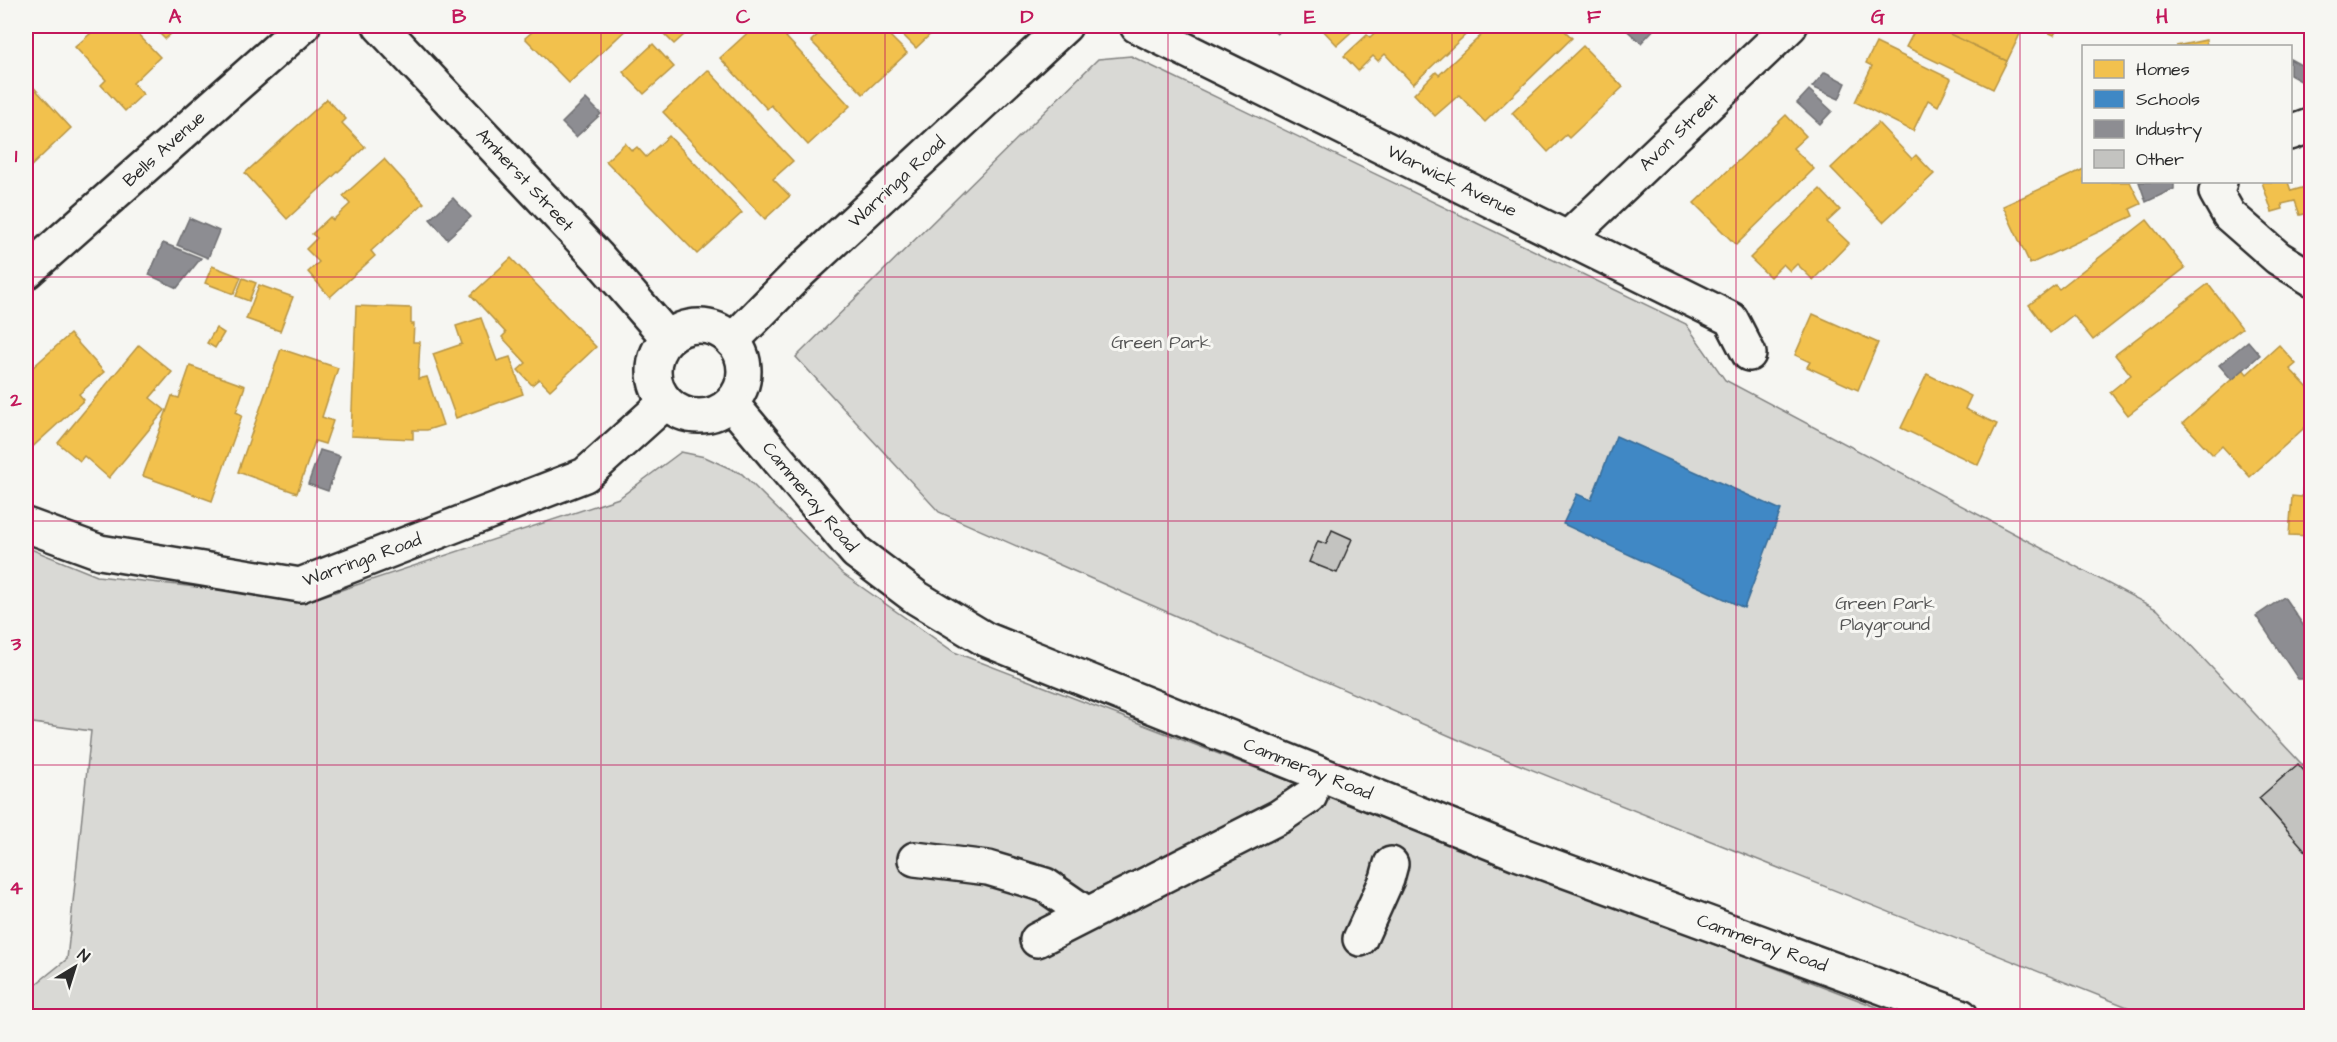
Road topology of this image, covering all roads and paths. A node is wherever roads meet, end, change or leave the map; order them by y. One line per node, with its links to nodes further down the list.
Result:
1 (303, 26): 10 (street, Bells Avenue)
2 (380, 26): 12 (street, Amherst Street)
3 (1065, 26): 13 (street, Warringa Road)
4 (1137, 26): 9 (street, Warwick Avenue)
5 (1790, 26): 9 (street, Avon Street)
6 (2312, 124): 7 (street)
7 (2292, 132)
8 (2220, 183): 11 (street)
9 (1568, 238): 14 (street, Warwick Avenue)
10 (26, 272)
11 (2312, 279)
12 (668, 338): 13 (street); 15 (street)
13 (732, 341): 16 (street)
14 (1749, 354)
15 (666, 402): 16 (street); 17 (street, Warringa Road)
16 (731, 403): 24 (street, Cammeray Road)
17 (26, 525)
18 (1310, 796): 21 (street)
19 (915, 859): 21 (street)
20 (1391, 864): 22 (street)
21 (1087, 915): 23 (street)
22 (1360, 939)
23 (1036, 940)
24 (1961, 1017)

